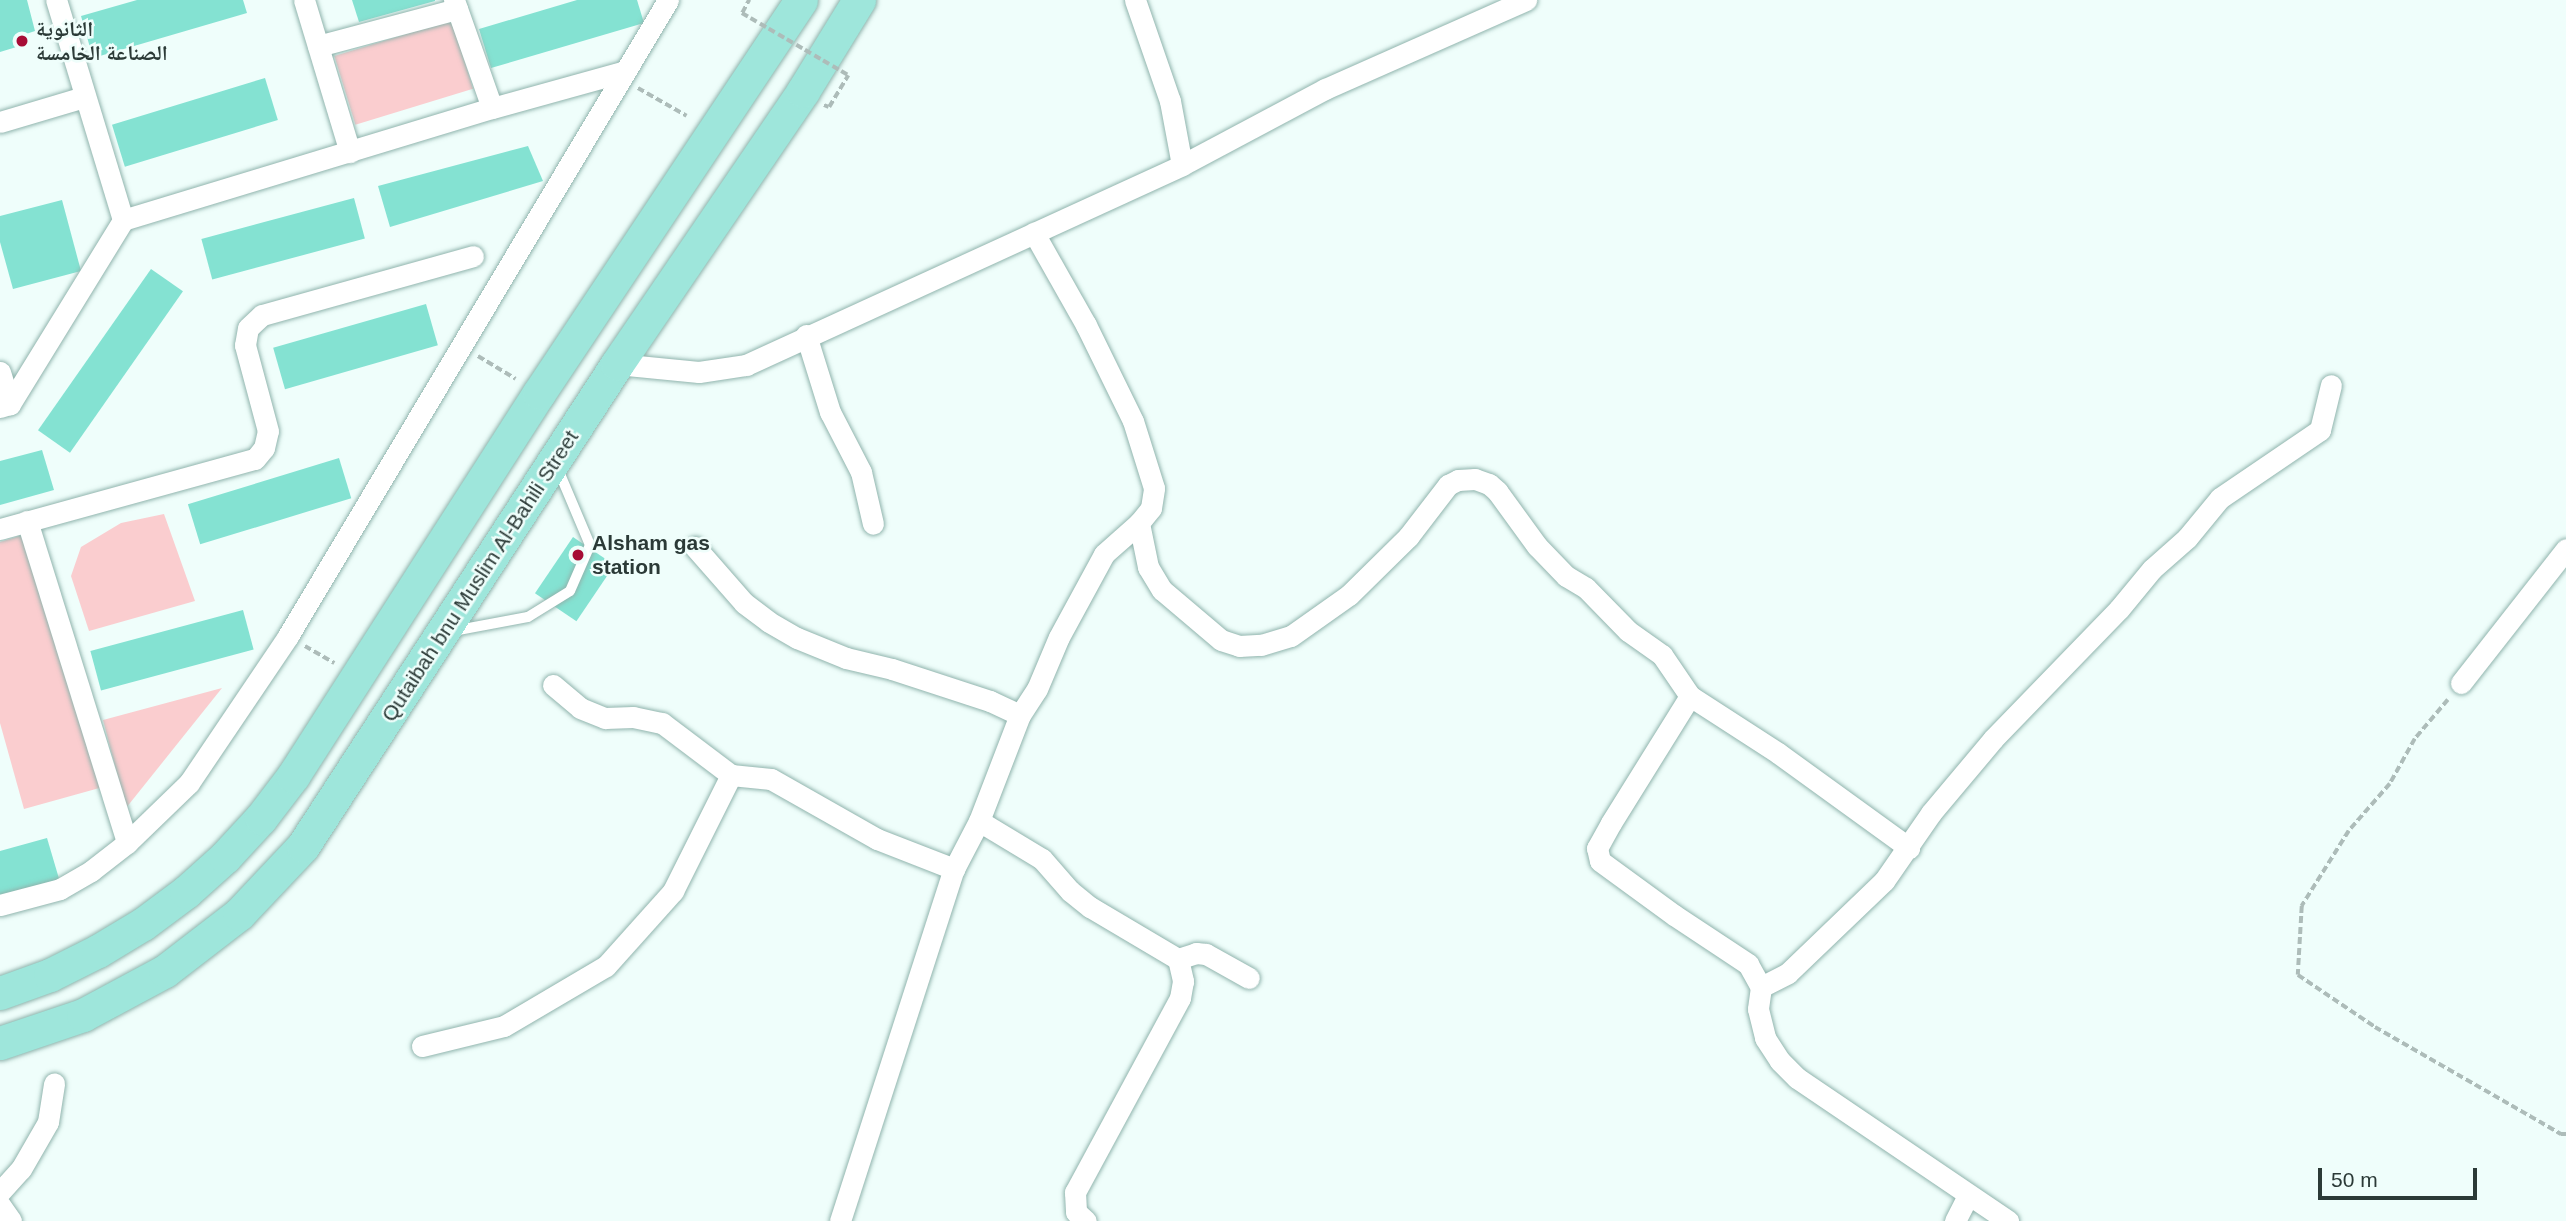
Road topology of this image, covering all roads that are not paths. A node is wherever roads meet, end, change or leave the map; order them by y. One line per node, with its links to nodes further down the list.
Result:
1 (56, 0): 11 (street)
2 (304, 0): 9 (street)
3 (668, 0): 10 (street)
4 (801, 0): 45 (main road)
5 (859, 0): 20 (main road, Qutaibah bnu Muslim Al-Bahili Street)
6 (1135, 0): 15 (street)
7 (1526, 0): 15 (street)
8 (456, 5): 9 (street); 12 (street)
9 (318, 46): 14 (street)
10 (623, 75): 12 (street); 38 (street)
11 (84, 97): 13 (street); 16 (street)
12 (492, 108): 14 (street)
13 (0, 122)
14 (350, 152): 16 (street)
15 (1182, 165): 17 (street)
16 (123, 220): 23 (street)
17 (1034, 233): 19 (street); 26 (street)
18 (473, 256): 25 (street)
19 (806, 335): 20 (street); 27 (street)
20 (617, 364): 24 (main road, Qutaibah bnu Muslim Al-Bahili Street)
21 (0, 372): 23 (street)
22 (2331, 385): 39 (street)
23 (5, 405)
24 (554, 461): 31 (main road, Qutaibah bnu Muslim Al-Bahili Street); 31 (lane)
25 (27, 521): 28 (street); 38 (street)
26 (1139, 523): 34 (street); 35 (street)
27 (873, 524)
28 (0, 528)
29 (695, 547): 35 (street)
30 (2566, 549): 32 (street)
31 (444, 632): 46 (main road, Qutaibah bnu Muslim Al-Bahili Street)
32 (2461, 683)
33 (553, 685): 36 (street)
34 (1690, 696): 39 (street); 44 (street)
35 (1020, 715): 37 (street)
36 (731, 775): 40 (street); 47 (street)
37 (979, 821): 40 (street); 42 (street)
38 (127, 843): 41 (street)
39 (1909, 848): 44 (street)
40 (954, 869): 53 (street)
41 (0, 905)
42 (1178, 960): 43 (street); 54 (street)
43 (1249, 978)
44 (1761, 987): 50 (street)
45 (0, 993)
46 (0, 1043)
47 (422, 1046)
48 (54, 1083): 49 (street)
49 (0, 1192)
50 (1968, 1195): 55 (street); 56 (street)
51 (0, 1205): 52 (street)
52 (11, 1221)
53 (840, 1221)
54 (1086, 1221)
55 (1955, 1221)
56 (2008, 1221)

